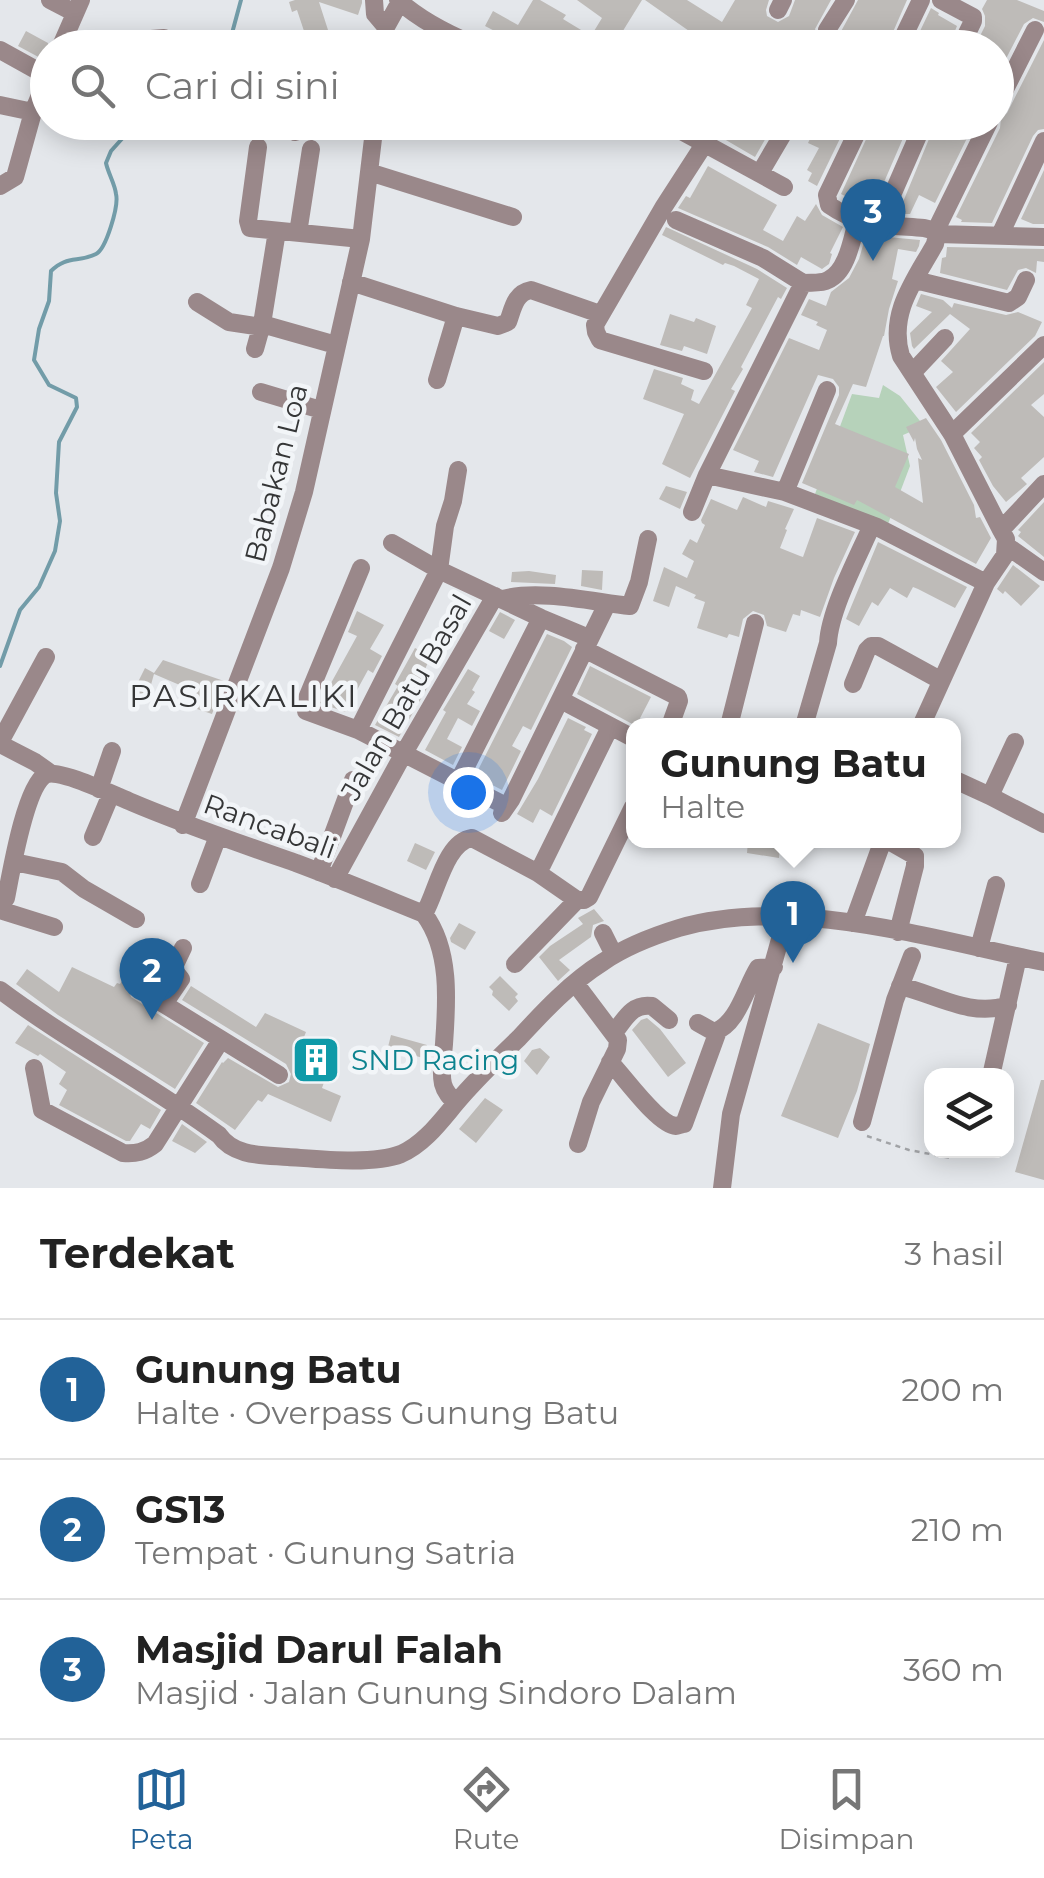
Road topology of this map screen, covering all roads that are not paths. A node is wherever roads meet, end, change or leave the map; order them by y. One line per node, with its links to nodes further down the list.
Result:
1 (50, 0): 8 (street)
2 (374, 0): 9 (street)
3 (846, 0): 13 (street)
4 (922, 0): 14 (street)
5 (941, 0): 7 (street)
6 (400, 1): 9 (street); 12 (street)
7 (964, 5): 15 (street)
8 (78, 6): 10 (street)
9 (386, 27): 11 (street)
10 (67, 30)
11 (386, 30)
12 (447, 30)
13 (827, 30)
14 (907, 30)
15 (969, 30)
16 (1035, 30): 19 (street)
17 (0, 50): 18 (street)
18 (30, 67)
19 (1014, 71)
20 (0, 105): 21 (street)
21 (30, 111)
22 (30, 122): 35 (street)
23 (373, 140): 33 (street, Babakan Loa)
24 (699, 140): 30 (street)
25 (779, 140): 34 (street)
26 (854, 140): 39 (street)
27 (916, 140): 40 (street)
28 (980, 140): 43 (street)
29 (1044, 141): 44 (street)
30 (705, 143): 34 (street); 52 (street)
31 (258, 146): 41 (street)
32 (311, 149): 42 (street)
33 (369, 172): 37 (street); 46 (street, Babakan Loa)
34 (760, 173): 36 (street)
35 (0, 186)
36 (784, 187)
37 (513, 217)
38 (676, 220): 50 (street)
39 (857, 222): 40 (street); 50 (street)
40 (878, 225): 43 (street)
41 (278, 230): 42 (street); 54 (street)
42 (298, 233): 46 (street)
43 (936, 233): 44 (street); 47 (street)
44 (1000, 234): 45 (street)
45 (1044, 237)
46 (361, 239): 49 (street, Babakan Loa)
47 (915, 280): 48 (street); 60 (street)
48 (1026, 280)
49 (351, 282): 53 (street); 56 (street, Babakan Loa)
50 (803, 283): 67 (street)
51 (197, 302): 54 (street)
52 (600, 314): 53 (street); 59 (street)
53 (456, 316): 61 (street)
54 (261, 326): 56 (street); 58 (street)
55 (946, 338): 60 (street)
56 (336, 345): 64 (street, Babakan Loa)
57 (1044, 345): 65 (street)
58 (255, 348)
59 (704, 371)
60 (913, 372): 65 (street)
61 (438, 380)
62 (827, 390): 69 (street)
63 (261, 392): 64 (street)
64 (321, 410): 106 (street, Babakan Loa)
65 (952, 434): 72 (street)
66 (458, 470): 76 (street)
67 (707, 474): 69 (street); 70 (street)
68 (1044, 484): 72 (street)
69 (785, 492): 71 (street)
70 (692, 512)
71 (872, 525): 78 (street); 90 (street)
72 (1004, 538): 77 (street); 78 (street)
73 (648, 539): 80 (street)
74 (392, 543): 76 (street)
75 (361, 568): 93 (street)
76 (438, 571): 79 (street); 93 (street)
77 (1044, 572)
78 (986, 582): 85 (street)
79 (499, 598): 80 (street); 81 (street); 98 (street, Jalan Batu Basal)
80 (607, 604): 83 (street)
81 (541, 618): 83 (street); 102 (street)
82 (755, 623): 89 (street)
83 (586, 644): 87 (street); 88 (street)
84 (46, 658): 96 (street)
85 (940, 680): 86 (street); 91 (street)
86 (853, 684)
87 (562, 700): 92 (street); 102 (street)
88 (673, 718)
89 (730, 718)
90 (806, 718)
91 (924, 718)
92 (610, 727): 94 (street); 113 (street)
93 (358, 730): 98 (street)
94 (626, 735)
95 (1015, 742): 104 (street)
96 (0, 743): 99 (street, Rancabali)
97 (112, 750): 103 (street)
98 (402, 756): 102 (street); 114 (street, Jalan Batu Basal)
99 (49, 772): 103 (street, Rancabali); 112 (street)
100 (353, 780): 114 (street)
101 (961, 783): 104 (street)
102 (456, 784)
103 (105, 792): 106 (street, Rancabali); 109 (street)
104 (990, 796): 107 (street)
105 (626, 821): 117 (street)
106 (183, 824): 108 (street, Rancabali)
107 (1044, 824)
108 (218, 836): 114 (street, Rancabali); 115 (street)
109 (93, 837)
110 (882, 848): 122 (street)
111 (900, 848): 124 (street)
112 (14, 862): 118 (street); 121 (street)
113 (542, 865)
114 (328, 875): 119 (street, Rancabali)
115 (200, 884)
116 (996, 885): 127 (street)
117 (577, 900): 119 (street); 132 (street)
118 (0, 908): 123 (street)
119 (424, 914): 149 (street)
120 (786, 918): 122 (street); 128 (street); 133 (street)
121 (136, 919)
122 (853, 923): 124 (street)
123 (54, 927)
124 (898, 932): 127 (street)
125 (602, 933): 128 (street)
126 (183, 948): 138 (street)
127 (979, 948): 130 (street)
128 (614, 955): 134 (street)
129 (912, 956): 135 (street)
130 (1018, 957): 131 (street); 139 (street)
131 (1044, 962)
132 (515, 964)
133 (774, 968): 142 (street); 153 (street)
134 (575, 983): 143 (street); 149 (street)
135 (900, 986): 139 (street); 151 (street)
136 (0, 990): 150 (street)
137 (142, 990): 138 (street)
138 (164, 1004): 144 (street)
139 (1008, 1005): 147 (street)
140 (669, 1020): 143 (street)
141 (698, 1023): 142 (street)
142 (718, 1031): 145 (street)
143 (614, 1033): 145 (street)
144 (222, 1040): 148 (street); 150 (street)
145 (610, 1062): 152 (street)
146 (34, 1068): 150 (street)
147 (993, 1068)
148 (279, 1076)
149 (456, 1103): 150 (street)
150 (180, 1106)
151 (862, 1122)
152 (578, 1144)
153 (722, 1179)

